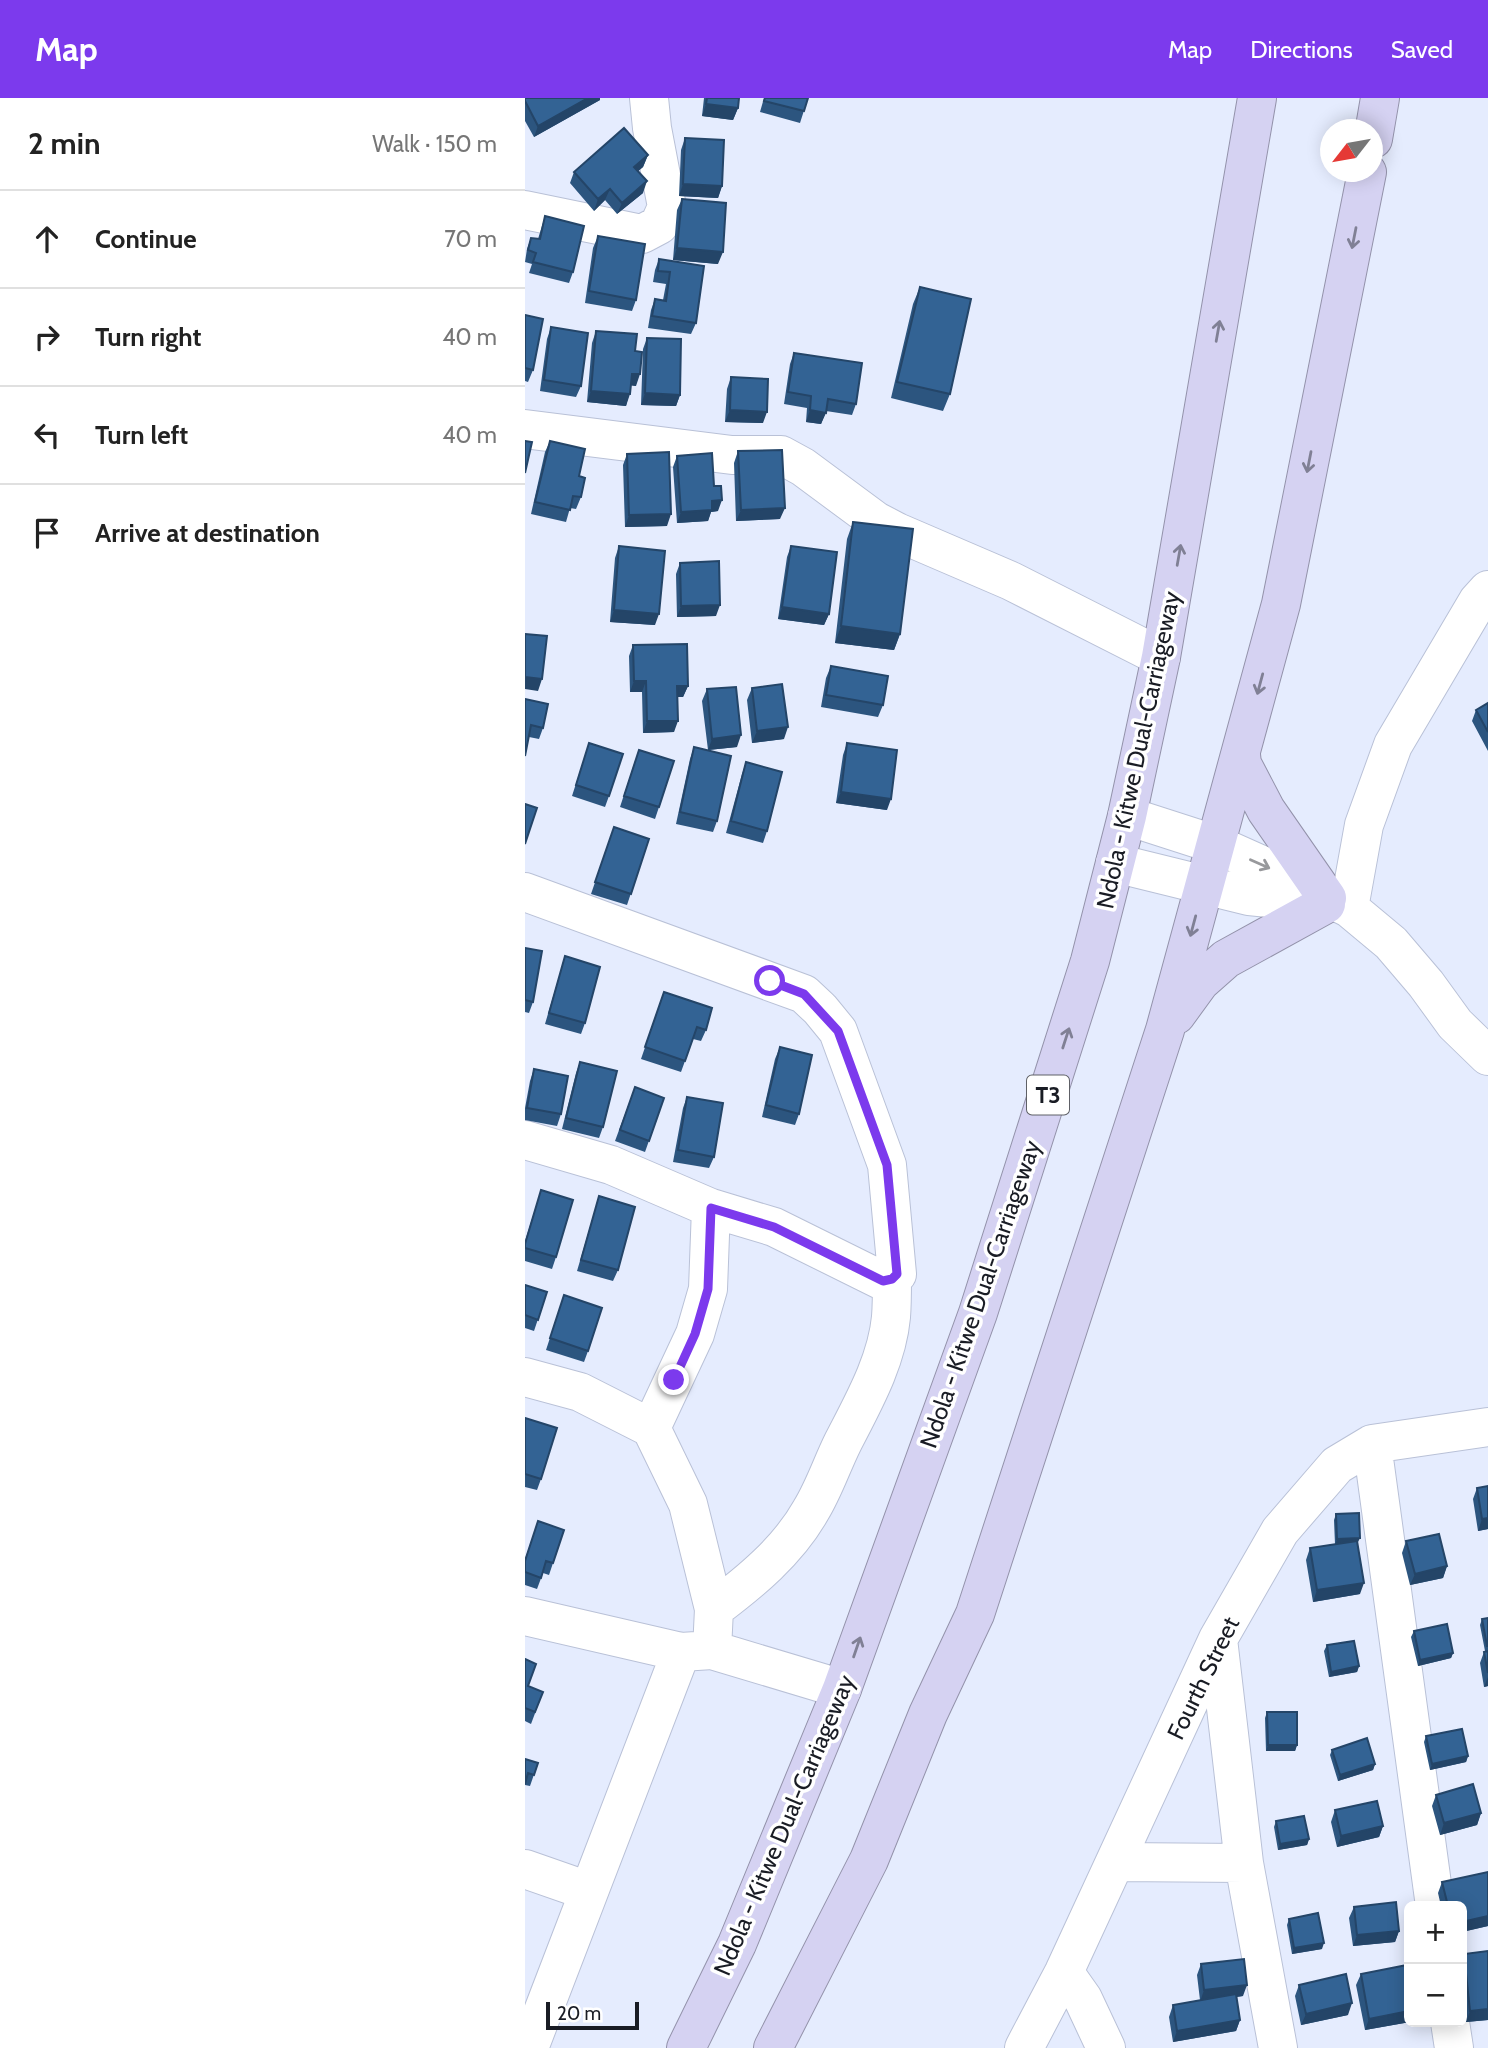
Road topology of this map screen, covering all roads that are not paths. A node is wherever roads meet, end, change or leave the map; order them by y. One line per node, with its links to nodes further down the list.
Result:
1 (649, 98): 6 (street)
2 (1257, 98): 9 (highway, Ndola - Kitwe Dual-Carriageway / T3, one-way to 2)
3 (1380, 98): 4 (highway)
4 (1376, 119)
5 (1365, 182): 10 (highway, one-way to 10)
6 (525, 210)
7 (525, 429): 9 (street)
8 (1488, 590): 16 (street)
9 (1161, 657): 11 (highway, Ndola - Kitwe Dual-Carriageway / T3)
10 (1241, 755): 12 (highway); 16 (highway)
11 (1127, 816): 12 (street); 13 (highway, Ndola - Kitwe Dual-Carriageway / T3)
12 (1216, 845): 14 (highway); 16 (street, one-way to 16)
13 (1115, 863): 14 (street); 30 (highway, Ndola - Kitwe Dual-Carriageway / T3, one-way to 13)
14 (1204, 886): 16 (street); 17 (highway, one-way to 17)
15 (525, 892): 21 (street)
16 (1336, 904): 17 (highway); 18 (street)
17 (1165, 1030): 40 (highway)
18 (1488, 1056)
19 (525, 1140): 20 (street)
20 (711, 1208): 21 (street); 24 (street)
21 (892, 1279): 26 (street)
22 (525, 1377): 24 (street)
23 (1488, 1427): 25 (street, Fourth Street)
24 (651, 1428): 26 (street)
25 (1372, 1444): 28 (street, Fourth Street); 35 (street)
26 (714, 1609): 29 (street)
27 (525, 1616): 29 (street)
28 (1219, 1639): 31 (street, Fourth Street); 32 (street)
29 (697, 1651): 30 (street); 34 (street)
30 (842, 1689): 39 (highway, Ndola - Kitwe Dual-Carriageway / T3)
31 (1117, 1862): 32 (street); 36 (street, Fourth Street)
32 (1244, 1863): 43 (street)
33 (525, 1869): 34 (street)
34 (588, 1891): 38 (street)
35 (1434, 1901)
36 (1064, 1972): 41 (street, Fourth Street); 42 (street)
37 (1451, 2027): 44 (street)
38 (529, 2048)
39 (686, 2048)
40 (773, 2048)
41 (1024, 2048)
42 (1106, 2048)
43 (1278, 2048)
44 (1454, 2048)

